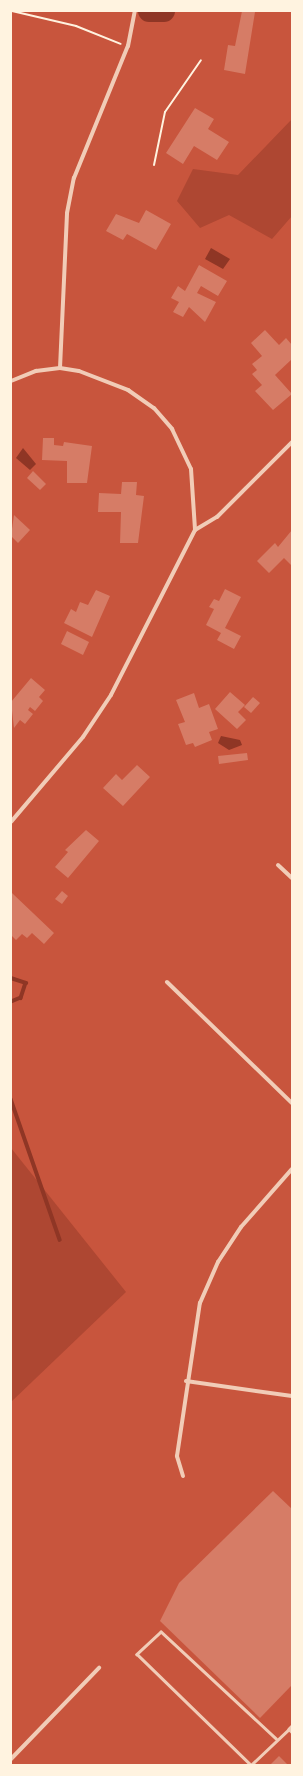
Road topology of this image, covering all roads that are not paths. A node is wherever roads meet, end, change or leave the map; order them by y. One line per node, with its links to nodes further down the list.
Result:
1 (135, 11): 2 (street)
2 (60, 368): 3 (street); 5 (street)
3 (11, 381)
4 (292, 442): 5 (street)
5 (195, 530): 6 (street)
6 (11, 822)
7 (278, 865): 8 (street)
8 (292, 878)
9 (167, 982): 10 (street)
10 (292, 1103)
11 (292, 1170): 12 (street)
12 (186, 1381): 13 (street); 14 (street)
13 (292, 1396)
14 (183, 1476)
15 (99, 1668): 20 (street)
16 (292, 1726): 17 (lane)
17 (289, 1729): 18 (lane); 19 (lane)
18 (292, 1732)
19 (276, 1739): 19 (lane)
20 (11, 1759)

